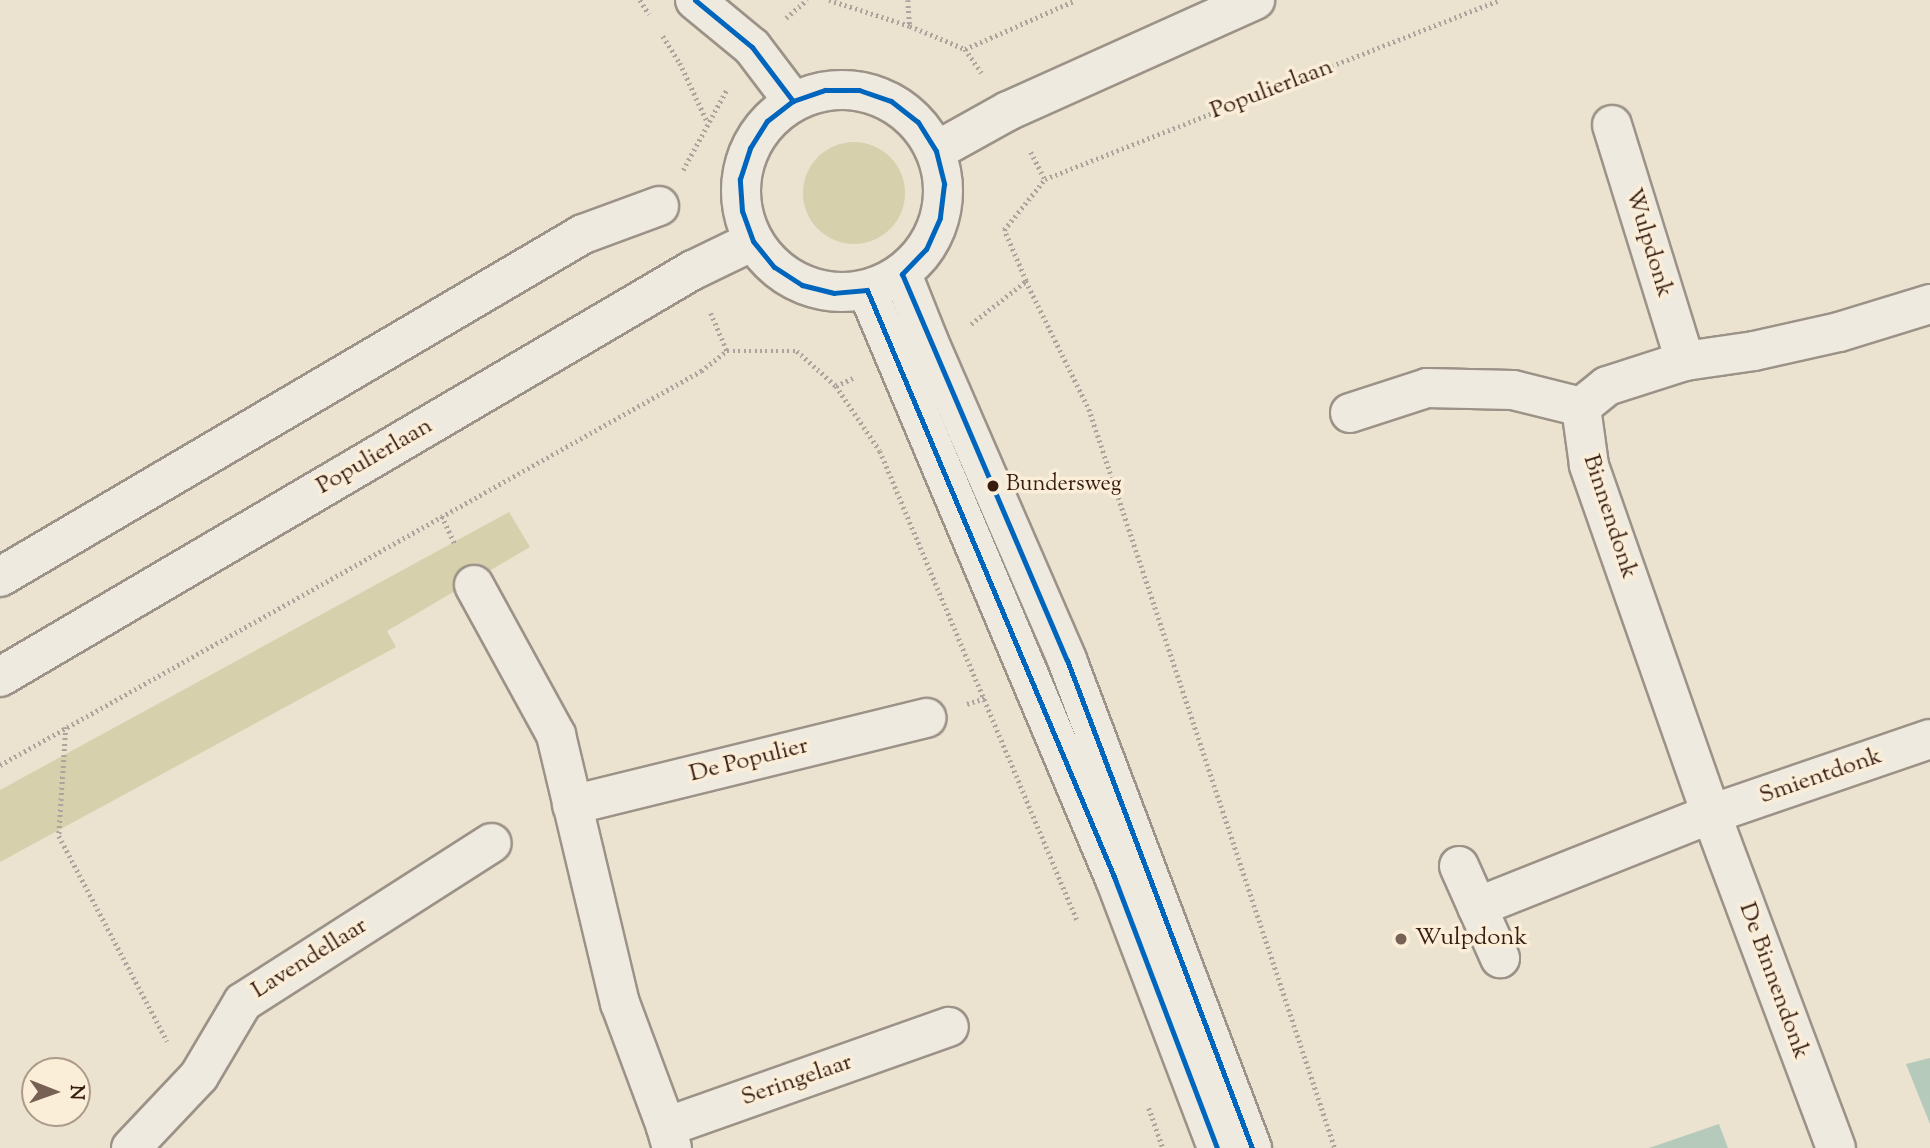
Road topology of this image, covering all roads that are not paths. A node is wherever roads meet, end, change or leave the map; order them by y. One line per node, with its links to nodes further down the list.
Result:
1 (695, 0): 3 (street)
2 (1255, 0): 5 (street)
3 (793, 101): 5 (street); 7 (street)
4 (1612, 125): 11 (street, Wulpdonk)
5 (936, 151): 8 (street)
6 (659, 206): 14 (street)
7 (753, 241): 9 (street); 16 (street, Populierlaan)
8 (902, 274): 9 (street); 29 (street)
9 (867, 290): 28 (street)
10 (1930, 304): 11 (street)
11 (1685, 360): 12 (street)
12 (1581, 407): 13 (street); 20 (street, Binnendonk)
13 (1350, 413)
14 (0, 578)
15 (474, 585): 19 (street)
16 (0, 677)
17 (926, 718): 19 (street, De Populier)
18 (1930, 739): 20 (street, Smientdonk)
19 (572, 805): 26 (street)
20 (1711, 814): 23 (street); 30 (street, De Binnendonk)
21 (492, 843): 27 (street, Lavendellaar)
22 (1459, 866): 23 (street)
23 (1477, 907): 24 (street)
24 (1500, 958)
25 (949, 1027): 26 (street, Seringelaar)
26 (669, 1138)
27 (136, 1147)
28 (1217, 1148)
29 (1252, 1148)
30 (1836, 1148)

